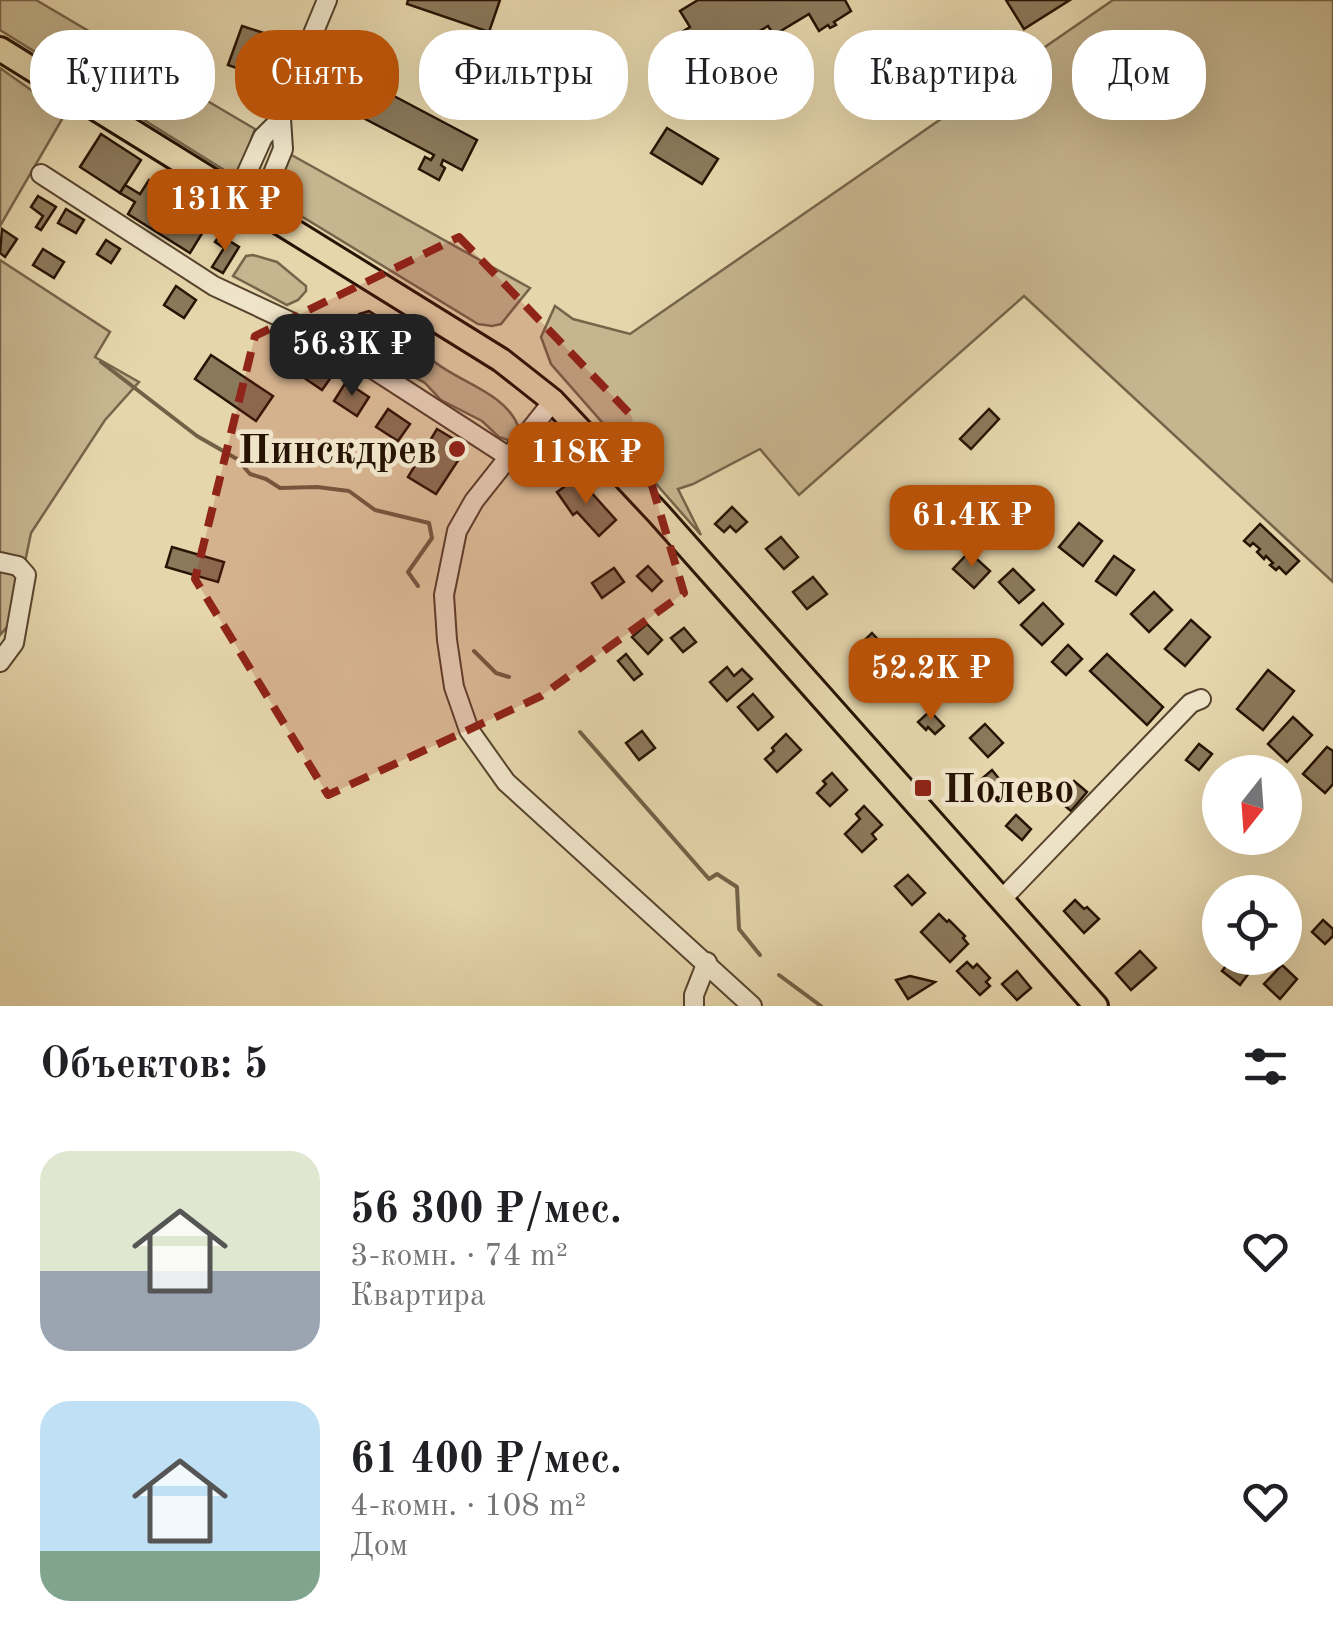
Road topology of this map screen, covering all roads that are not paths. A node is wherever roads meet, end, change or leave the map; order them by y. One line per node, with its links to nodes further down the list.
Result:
1 (327, 0): 2 (street)
2 (315, 30)
3 (0, 49): 7 (main road)
4 (280, 120): 7 (street)
5 (281, 120): 8 (street)
6 (41, 174): 10 (street)
7 (236, 197): 8 (main road)
8 (258, 210): 9 (main road)
9 (554, 402): 10 (street); 14 (main road)
10 (509, 457): 15 (street)
11 (0, 562): 12 (street)
12 (0, 662)
13 (1201, 699): 14 (street)
14 (1002, 899): 18 (main road)
15 (706, 962): 16 (street); 17 (street)
16 (694, 1006)
17 (752, 1006)
18 (1096, 1006)

